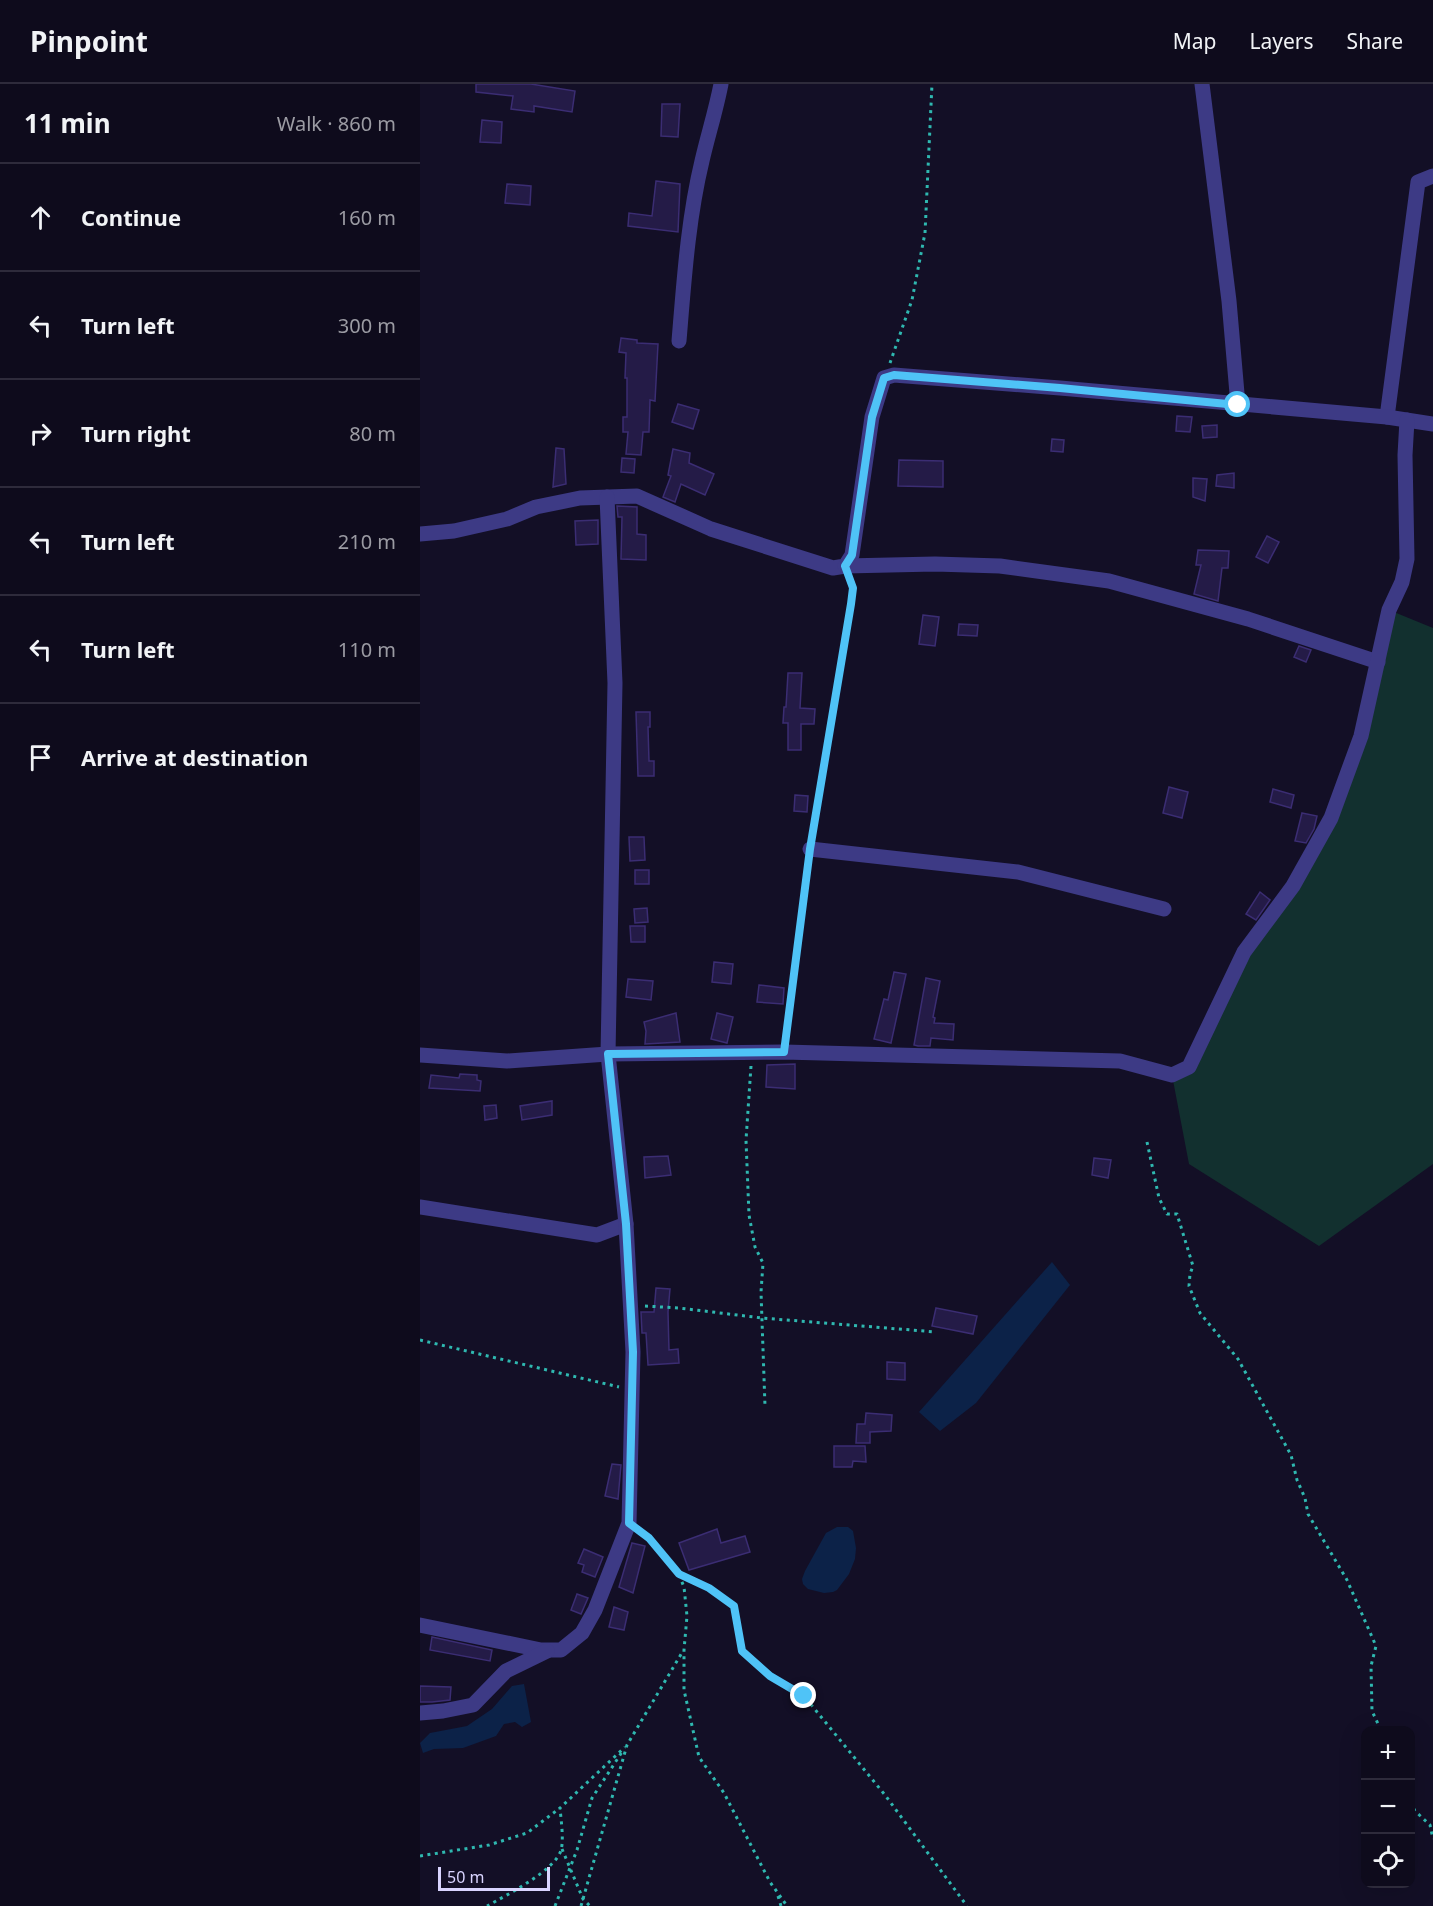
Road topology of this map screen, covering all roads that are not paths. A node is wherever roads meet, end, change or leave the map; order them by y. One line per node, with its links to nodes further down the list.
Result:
1 (721, 84): 4 (street)
2 (1202, 84): 5 (street)
3 (1433, 176): 6 (street)
4 (679, 341)
5 (1238, 405): 6 (street); 11 (street)
6 (1387, 417): 7 (street)
7 (1407, 420): 8 (street); 12 (street)
8 (1433, 424)
9 (607, 497): 10 (street); 11 (street); 15 (street)
10 (420, 534)
11 (845, 566): 12 (street)
12 (1378, 662): 15 (street)
13 (810, 849): 14 (street)
14 (1164, 909)
15 (608, 1054): 16 (street); 18 (street)
16 (420, 1055)
17 (420, 1207): 18 (street)
18 (626, 1224): 20 (street)
19 (420, 1625): 20 (street)
20 (549, 1650): 21 (street)
21 (420, 1713)

